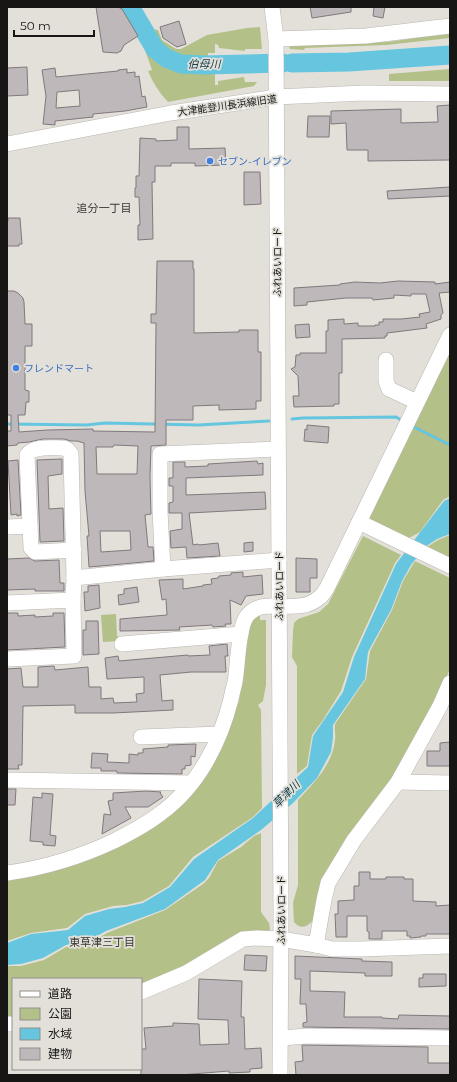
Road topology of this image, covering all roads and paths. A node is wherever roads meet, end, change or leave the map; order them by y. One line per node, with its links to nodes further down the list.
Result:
1 (272, 7): 3 (street, ふれあいロード)
2 (450, 26): 3 (street)
3 (276, 43): 5 (street, ふれあいロード)
4 (450, 94): 5 (street, 大津能登川長浜線旧道)
5 (276, 97): 6 (street, 大津能登川長浜線旧道); 10 (street, ふれあいロード)
6 (7, 144)
7 (450, 335): 9 (street)
8 (386, 360): 9 (street)
9 (417, 402): 11 (street)
10 (278, 449): 15 (street, ふれあいロード); 17 (street)
11 (359, 522): 16 (street); 21 (street)
12 (7, 526): 13 (street)
13 (30, 526): 14 (street); 14 (street)
14 (74, 550): 18 (street)
15 (279, 560): 17 (street); 21 (street, ふれあいロード)
16 (450, 566)
17 (163, 569): 18 (street)
18 (74, 578): 19 (street)
19 (73, 600): 20 (street); 24 (street)
20 (7, 603)
21 (279, 606): 22 (street); 34 (street, ふれあいロード)
22 (241, 634): 23 (street); 27 (street)
23 (122, 644)
24 (7, 659)
25 (450, 683): 26 (street)
26 (445, 706): 30 (street)
27 (219, 734): 28 (street); 31 (street)
28 (141, 737)
29 (7, 780): 31 (street)
30 (398, 782): 32 (street); 35 (street)
31 (191, 783): 33 (street)
32 (450, 783)
33 (7, 873)
34 (281, 939): 35 (street); 37 (street); 38 (street, ふれあいロード)
35 (316, 945): 36 (street)
36 (450, 946)
37 (142, 992)
38 (280, 1038): 39 (street); 40 (street, ふれあいロード)
39 (450, 1038)
40 (280, 1075)

